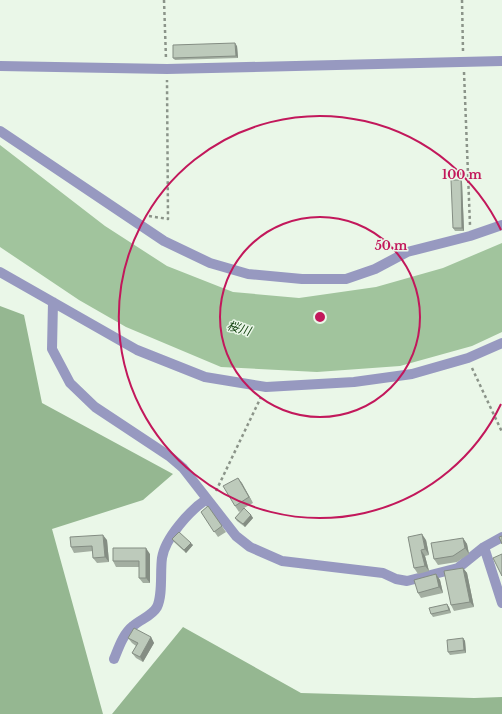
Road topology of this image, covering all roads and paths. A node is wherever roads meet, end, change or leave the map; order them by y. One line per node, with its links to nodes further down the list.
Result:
1 (164, 0): 6 (path)
2 (462, 0): 4 (path)
3 (502, 61): 4 (street)
4 (463, 62): 6 (street); 10 (path)
5 (0, 66): 6 (street)
6 (167, 69): 8 (path)
7 (0, 131): 10 (street)
8 (168, 220)
9 (502, 225): 10 (street)
10 (470, 236)
11 (0, 272): 12 (street)
12 (53, 302): 15 (street); 17 (street)
13 (502, 342): 14 (street)
14 (468, 358): 15 (street); 16 (path)
15 (266, 387): 17 (path)
16 (502, 432)
17 (207, 499): 19 (street); 21 (street)
18 (502, 537): 19 (street)
19 (484, 547): 20 (street)
20 (502, 603)
21 (114, 659)

